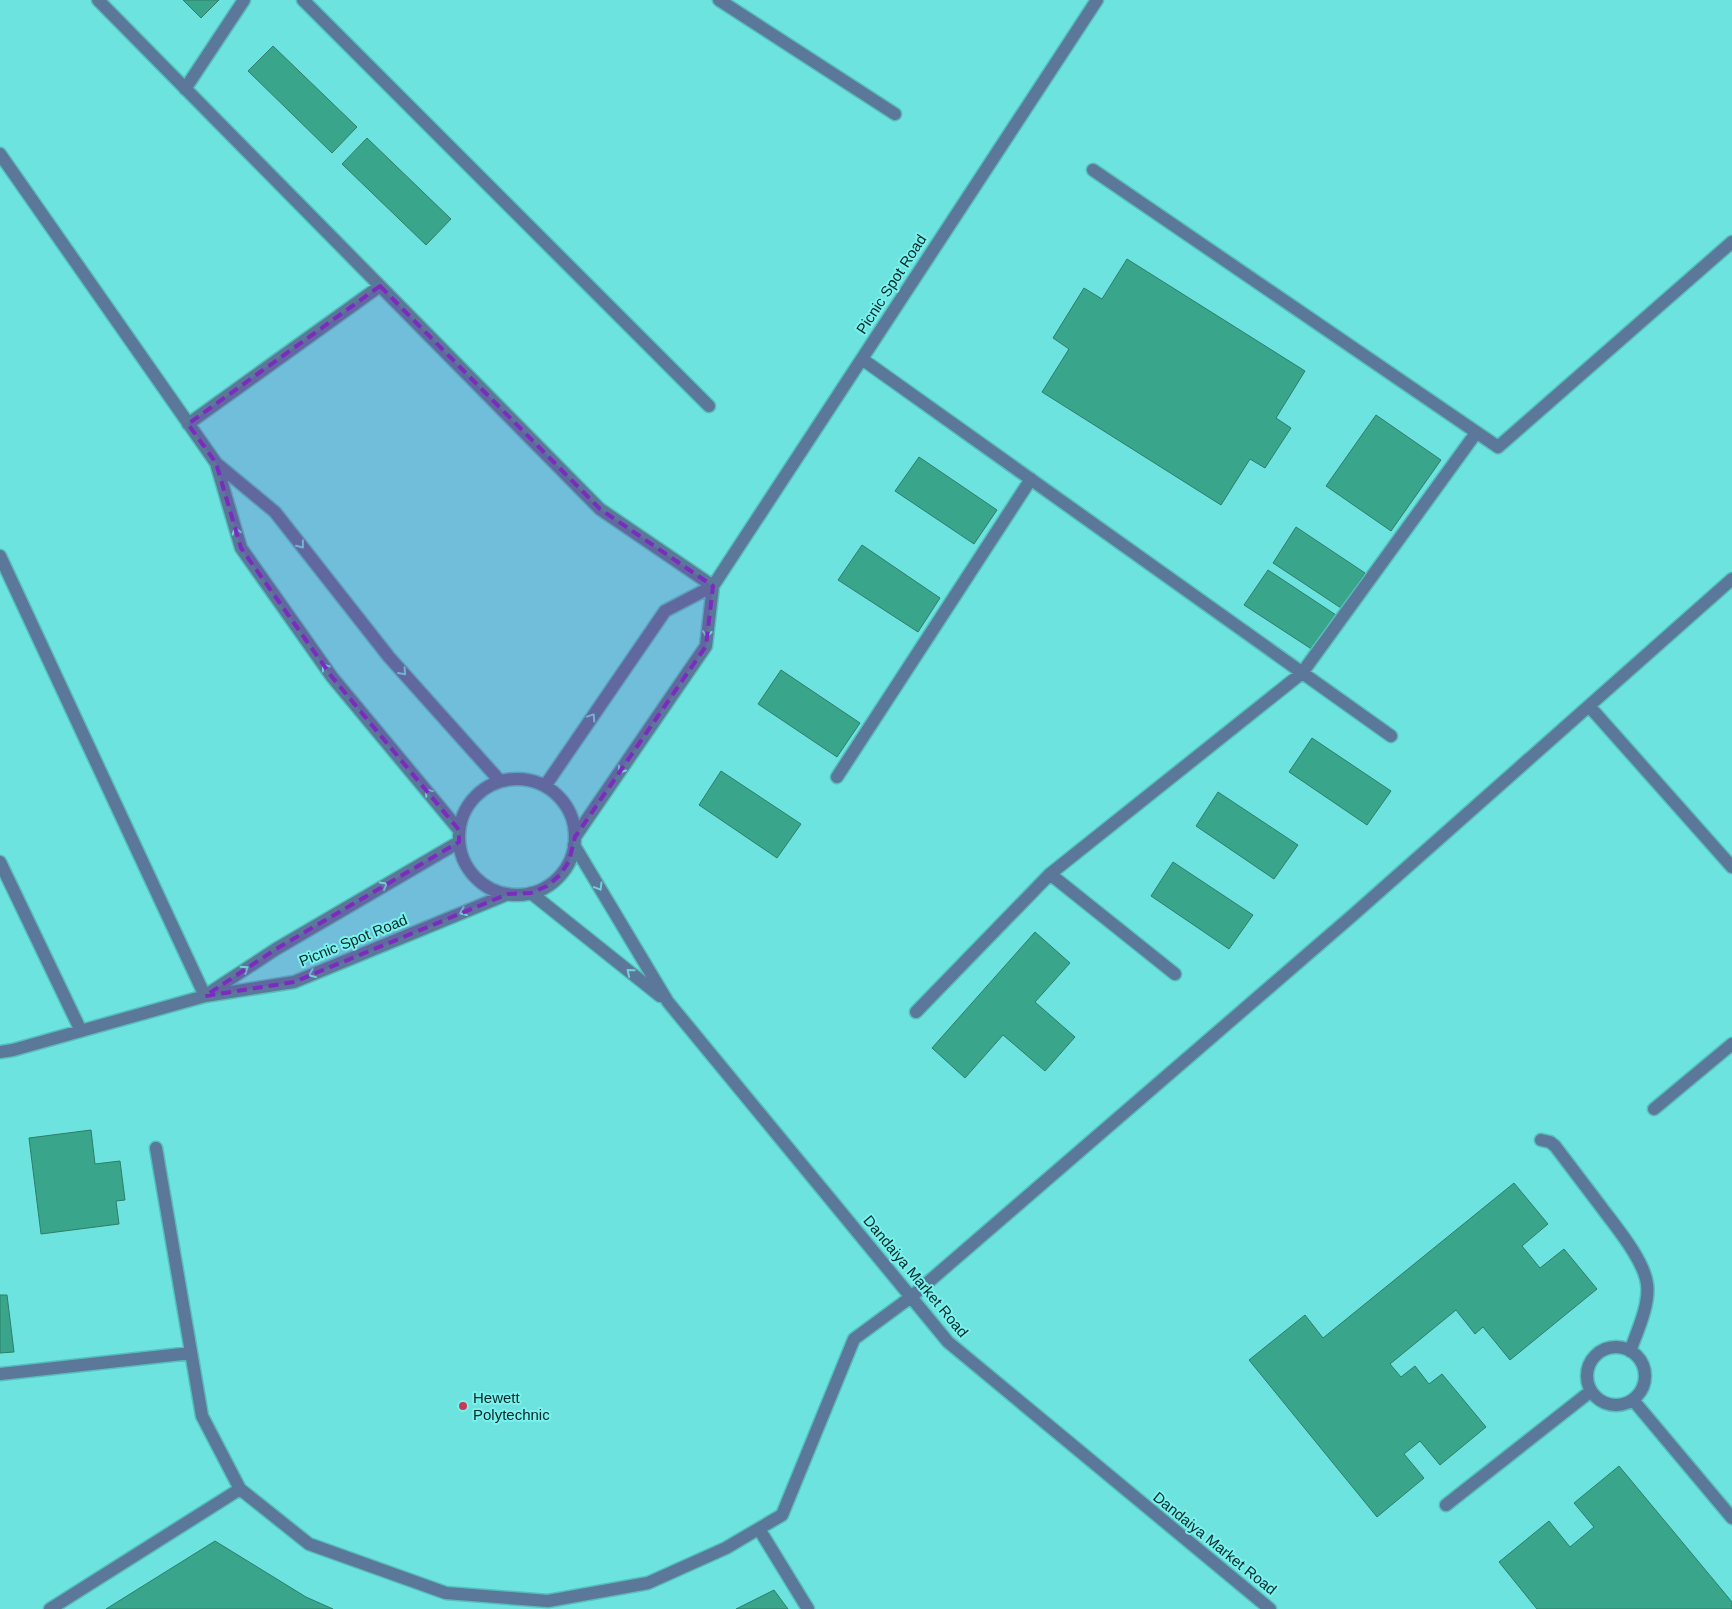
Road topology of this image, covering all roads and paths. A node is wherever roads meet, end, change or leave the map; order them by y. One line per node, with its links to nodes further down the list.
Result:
1 (98, 0): 6 (street)
2 (244, 0): 6 (street)
3 (303, 0): 13 (street)
4 (720, 0): 7 (street)
5 (1097, 0): 12 (street, Picnic Spot Road)
6 (185, 89): 11 (street)
7 (895, 114)
8 (0, 154): 14 (street)
9 (1093, 170): 15 (street)
10 (1732, 242): 15 (street)
11 (380, 286): 14 (street); 20 (street)
12 (862, 359): 17 (street); 20 (street, Picnic Spot Road)
13 (709, 406)
14 (188, 424): 16 (street)
15 (1476, 432): 21 (street)
16 (216, 463): 25 (street, one-way to 25); 27 (street, one-way to 16)
17 (1031, 479): 21 (street); 24 (street)
18 (0, 556): 35 (street)
19 (1732, 579): 22 (street)
20 (713, 586): 26 (street, Picnic Spot Road, one-way to 20); 28 (street, Picnic Spot Road, one-way to 28)
21 (1302, 673): 23 (street); 31 (street)
22 (1589, 706): 30 (street); 44 (street)
23 (1391, 736)
24 (838, 777)
25 (500, 781): 26 (street); 27 (street)
26 (545, 786): 28 (street)
27 (459, 836): 33 (street); 35 (street, Picnic Spot Road, one-way to 27)
28 (574, 841): 32 (street); 36 (street, one-way to 36)
29 (0, 862): 38 (street)
30 (1732, 867)
31 (1050, 874): 34 (street); 37 (street)
32 (531, 893): 33 (street); 36 (street, one-way to 32)
33 (508, 894): 35 (street, Picnic Spot Road, one-way to 35)
34 (1175, 974)
35 (205, 996): 38 (street, Picnic Spot Road)
36 (668, 1002): 44 (street, Dandaiya Market Road)
37 (916, 1012)
38 (81, 1031): 40 (street, Picnic Spot Road)
39 (1732, 1044): 41 (street)
40 (0, 1052)
41 (1654, 1109)
42 (1541, 1140): 45 (street)
43 (156, 1148): 46 (street)
44 (911, 1297): 53 (street); 56 (street, Dandaiya Market Road)
45 (1630, 1351): 48 (street); 49 (street)
46 (190, 1353): 47 (street); 50 (street)
47 (0, 1374)
48 (1591, 1391): 49 (street); 51 (street)
49 (1633, 1400): 52 (street)
50 (240, 1489): 53 (street); 54 (street)
51 (1446, 1505)
52 (1732, 1518)
53 (759, 1529): 55 (street)
54 (50, 1609)
55 (808, 1609)
56 (1270, 1609)

